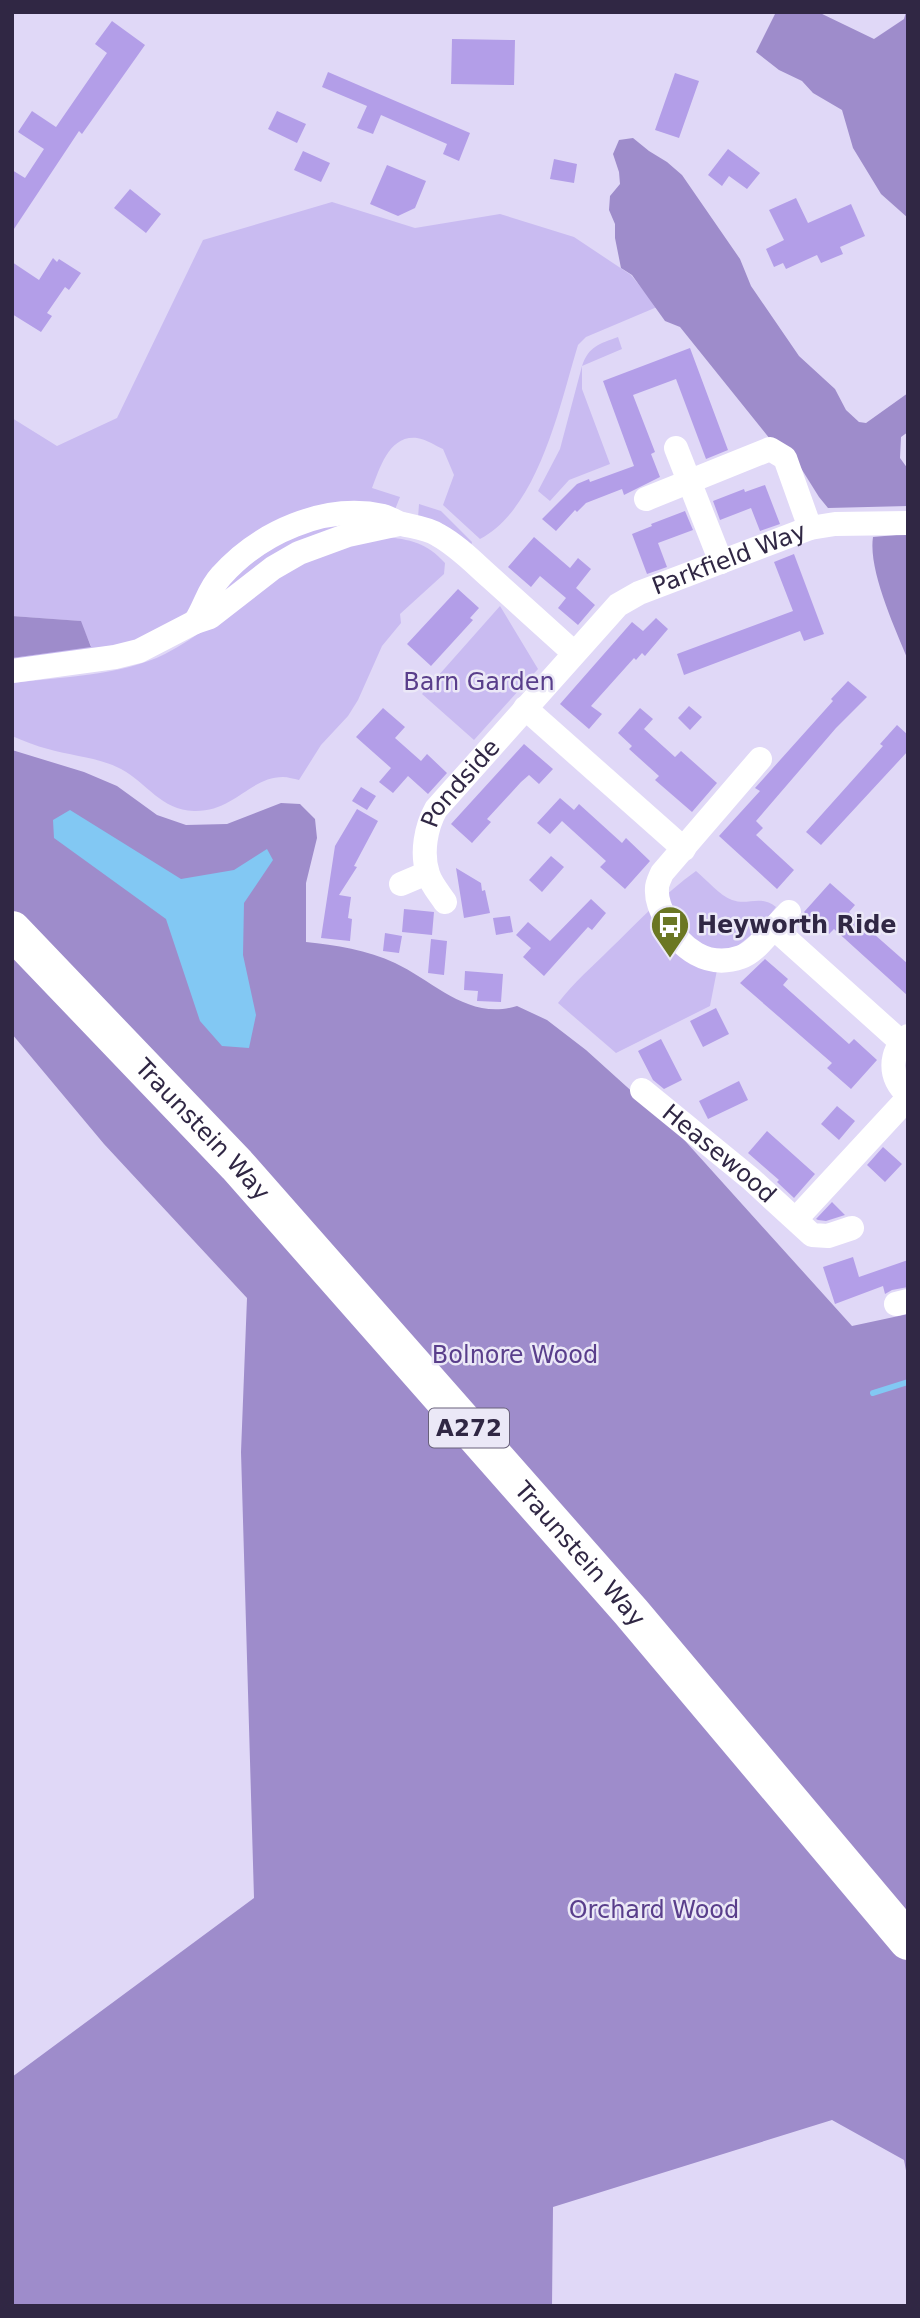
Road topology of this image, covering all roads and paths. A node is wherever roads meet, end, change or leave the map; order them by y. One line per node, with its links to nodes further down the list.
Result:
1 (676, 448): 2 (street)
2 (690, 483): 3 (street); 5 (street); 6 (street)
3 (646, 499)
4 (907, 523): 5 (street, Parkfield Way)
5 (810, 528): 6 (street, Parkfield Way)
6 (721, 562): 7 (street, Parkfield Way)
7 (574, 653): 8 (street); 9 (street, Parkfield Way)
8 (12, 671)
9 (525, 708): 11 (street); 12 (street, Pondside)
10 (760, 760): 11 (street)
11 (684, 849): 16 (street)
12 (427, 873): 13 (street); 14 (street)
13 (401, 884)
14 (445, 902)
15 (12, 930): 21 (highway, Traunstein Way / A272)
16 (904, 1039): 18 (street)
17 (642, 1090): 19 (street, Heasewood)
18 (908, 1096): 19 (street, Heasewood)
19 (796, 1219): 20 (street, Heasewood)
20 (852, 1228)
21 (908, 1941)

